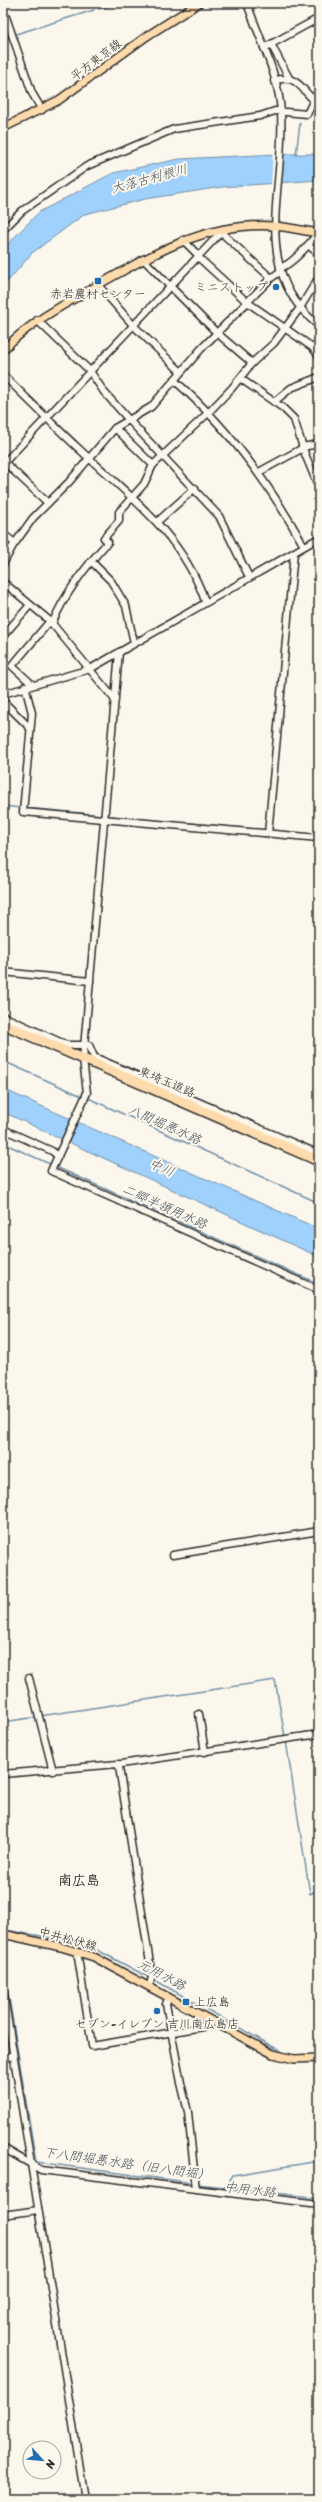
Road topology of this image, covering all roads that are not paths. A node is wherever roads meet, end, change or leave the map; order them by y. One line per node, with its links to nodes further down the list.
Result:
1 (199, 3): 13 (main road, 平方東京線)
2 (247, 3): 8 (street)
3 (315, 3): 4 (street)
4 (319, 11)
5 (6, 17): 13 (street)
6 (319, 18): 7 (street)
7 (272, 44): 8 (street); 9 (street)
8 (264, 48): 10 (street)
9 (289, 78): 10 (street); 12 (street)
10 (274, 81): 14 (street)
11 (319, 94): 12 (street)
12 (316, 102): 14 (street)
13 (42, 110): 15 (main road, 平方東京線)
14 (281, 112): 16 (street); 18 (street)
15 (3, 128)
16 (274, 226): 17 (main road); 19 (main road); 25 (street)
17 (224, 229): 20 (main road); 23 (street); 27 (street)
18 (3, 230)
19 (319, 233): 21 (street)
20 (183, 240): 23 (street); 24 (main road)
21 (308, 245): 22 (street); 25 (street)
22 (319, 254)
23 (198, 256): 29 (street); 30 (street)
24 (143, 259): 28 (main road); 29 (street)
25 (280, 270): 27 (street); 31 (street)
26 (319, 277): 31 (street)
27 (271, 278): 30 (street)
28 (98, 285): 32 (main road); 33 (street)
29 (170, 286): 33 (street); 36 (street)
30 (247, 302): 35 (street); 36 (street)
31 (300, 308): 34 (street); 35 (street)
32 (37, 320): 37 (main road); 40 (street)
33 (133, 326): 40 (street); 41 (street)
34 (319, 326)
35 (286, 329): 38 (street); 39 (street)
36 (218, 332): 39 (street); 41 (street)
37 (3, 350)
38 (319, 356)
39 (252, 363): 44 (street)
40 (90, 371): 48 (street); 49 (street)
41 (181, 372): 45 (street)
42 (3, 375): 48 (street)
43 (319, 377): 46 (street)
44 (240, 379): 46 (street); 47 (street)
45 (174, 380): 47 (street); 49 (street)
46 (274, 402): 52 (street)
47 (210, 412): 53 (street); 57 (street)
48 (47, 417): 54 (street); 55 (street)
49 (128, 420): 50 (street); 53 (street)
50 (115, 428): 54 (street); 56 (street)
51 (319, 444): 52 (street)
52 (302, 448): 57 (street); 59 (street)
53 (162, 454): 56 (street); 58 (street)
54 (90, 459): 60 (street); 61 (street)
55 (4, 462): 61 (street)
56 (153, 465): 60 (street)
57 (259, 472): 66 (street)
58 (195, 488): 62 (street); 70 (street)
59 (319, 488)
60 (133, 498): 62 (street); 68 (street)
61 (48, 503): 65 (street)
62 (157, 522): 72 (street)
63 (3, 534): 65 (street)
64 (319, 538): 66 (street)
65 (15, 542): 69 (street)
66 (304, 546): 67 (street)
67 (294, 553): 70 (street); 86 (street)
68 (91, 561): 74 (street); 76 (street)
69 (3, 564)
70 (249, 577): 72 (street)
71 (3, 582): 73 (street)
72 (205, 602): 76 (street)
73 (30, 605): 74 (street); 75 (street)
74 (51, 623): 78 (street); 79 (street)
75 (3, 636)
76 (134, 643): 77 (street)
77 (119, 652): 78 (street); 82 (street)
78 (90, 669): 79 (street); 82 (street)
79 (32, 684): 80 (street)
80 (25, 686): 81 (street); 84 (street)
81 (3, 694)
82 (115, 700): 85 (street)
83 (3, 701): 84 (street)
84 (30, 728): 85 (street)
85 (105, 819): 86 (street); 89 (street)
86 (268, 834): 87 (street)
87 (319, 838)
88 (3, 972): 89 (street)
89 (90, 981): 91 (street)
90 (4, 1022): 91 (street); 92 (highway, 東埼玉道路)
91 (85, 1045): 92 (street); 94 (street)
92 (83, 1059): 95 (street); 96 (highway, 東埼玉道路)
93 (3, 1129): 95 (street)
94 (319, 1154)
95 (58, 1156): 97 (street)
96 (319, 1161)
97 (319, 1290)
98 (319, 1532): 99 (street)
99 (173, 1555)
100 (29, 1678): 105 (street)
101 (199, 1714): 103 (street)
102 (319, 1734): 103 (street)
103 (205, 1752): 104 (street)
104 (119, 1765): 105 (street); 110 (street)
105 (53, 1771): 106 (street)
106 (3, 1774)
107 (3, 1923): 108 (street)
108 (3, 1935): 109 (main road, 中井松伏線)
109 (77, 1951): 110 (main road, 中井松伏線); 114 (street)
110 (150, 1986): 112 (main road, 中井松伏線)
111 (3, 1990): 115 (street)
112 (169, 1997): 113 (main road, 中井松伏線); 114 (street)
113 (213, 2021): 114 (street); 117 (main road, 中井松伏線)
114 (171, 2033): 120 (street)
115 (13, 2056): 116 (street); 119 (street)
116 (3, 2058)
117 (319, 2058)
118 (3, 2148): 119 (street)
119 (33, 2168): 120 (street); 122 (street)
120 (196, 2189): 121 (street)
121 (319, 2204)
122 (38, 2210): 123 (street); 124 (street)
123 (3, 2215)
124 (85, 2499)

